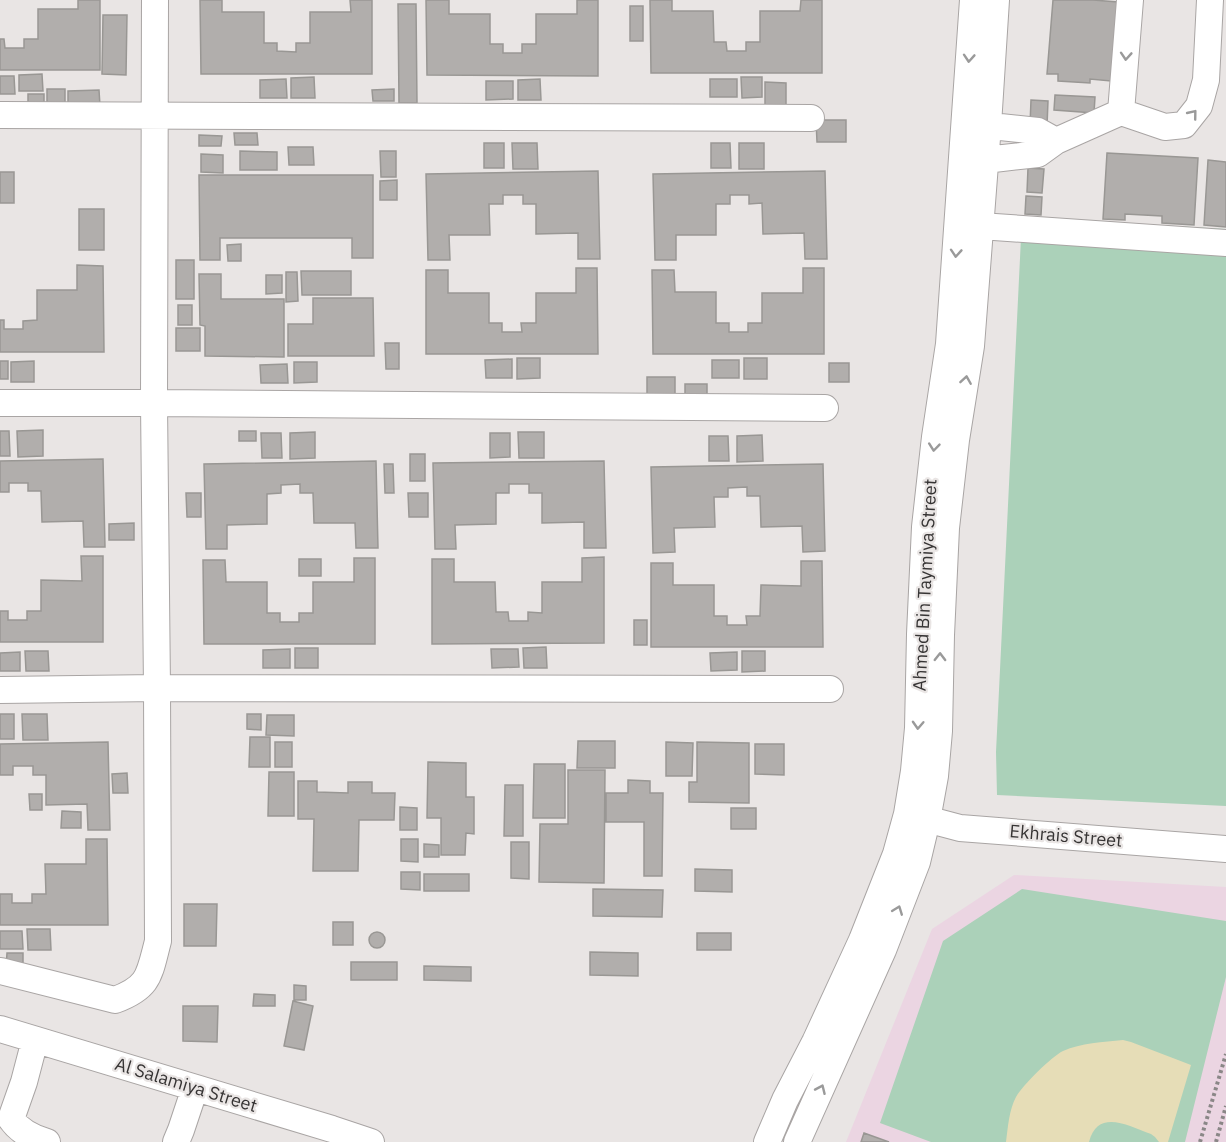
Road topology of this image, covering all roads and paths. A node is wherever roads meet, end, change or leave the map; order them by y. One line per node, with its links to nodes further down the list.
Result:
1 (155, 0): 8 (street)
2 (973, 0): 10 (street, Ahmed Bin Taymiya Street, one-way to 10)
3 (996, 0): 10 (street, Ahmed Bin Taymiya Street)
4 (1130, 0): 6 (street, one-way to 6)
5 (1210, 0): 6 (street, one-way to 5)
6 (1121, 112): 11 (street)
7 (0, 115): 8 (street)
8 (155, 116): 9 (street); 16 (street)
9 (811, 118)
10 (976, 124): 11 (street); 12 (street, Ahmed Bin Taymiya Street)
11 (1056, 141): 12 (street)
12 (974, 159): 13 (street, Ahmed Bin Taymiya Street); 21 (street, Ahmed Bin Taymiya Street, one-way to 21)
13 (980, 226): 14 (street); 21 (street, Ahmed Bin Taymiya Street, one-way to 13)
14 (1226, 243)
15 (0, 403): 16 (street)
16 (154, 403): 17 (street); 18 (street)
17 (825, 408)
18 (158, 688): 19 (street); 20 (street); 23 (street)
19 (830, 689)
20 (0, 690)
21 (917, 817): 22 (street, Ekhrais Street); 34 (street, Ahmed Bin Taymiya Street); 35 (street, Ahmed Bin Taymiya Street, one-way to 21)
22 (1226, 849)
23 (1, 971)
24 (0, 1029): 25 (street, Al Salamiya Street)
25 (35, 1040): 27 (street, Al Salamiya Street); 29 (street)
26 (1226, 1054): 36 (path)
27 (195, 1088): 30 (street, Al Salamiya Street); 32 (street)
28 (1226, 1106): 37 (path)
29 (7, 1131): 31 (street)
30 (331, 1136): 33 (street, Al Salamiya Street)
31 (47, 1142)
32 (176, 1142)
33 (371, 1142)
34 (767, 1142)
35 (797, 1142)
36 (1200, 1142)
37 (1216, 1142)

